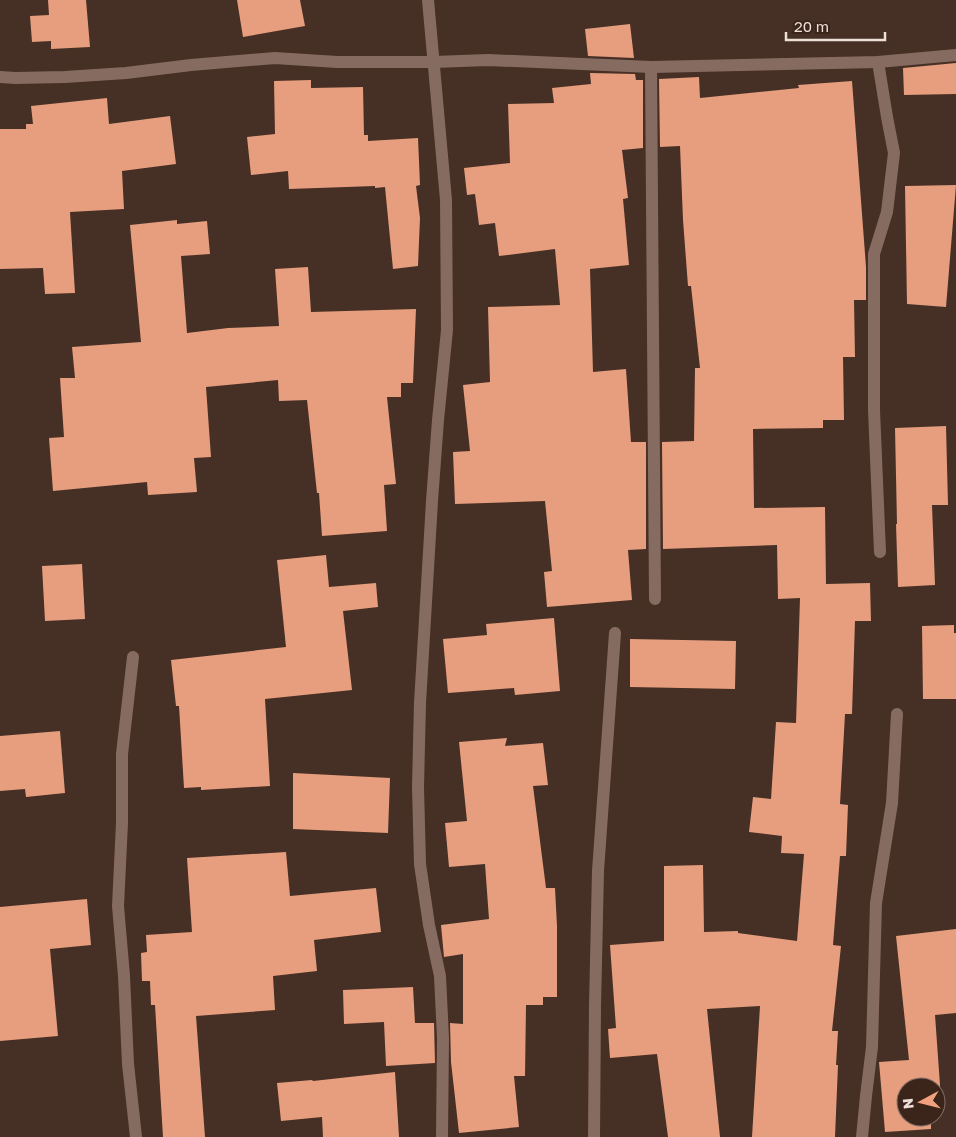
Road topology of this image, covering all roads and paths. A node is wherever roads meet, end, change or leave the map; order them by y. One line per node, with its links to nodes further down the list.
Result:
1 (428, 0): 3 (street)
2 (956, 55): 4 (street)
3 (434, 62): 5 (street); 6 (street); 13 (street)
4 (878, 62): 5 (street); 7 (street)
5 (651, 67): 8 (street)
6 (0, 77)
7 (880, 552)
8 (654, 599)
9 (615, 633): 14 (street)
10 (133, 657): 12 (street)
11 (897, 714): 15 (street)
12 (136, 1137)
13 (442, 1137)
14 (594, 1137)
15 (862, 1137)

